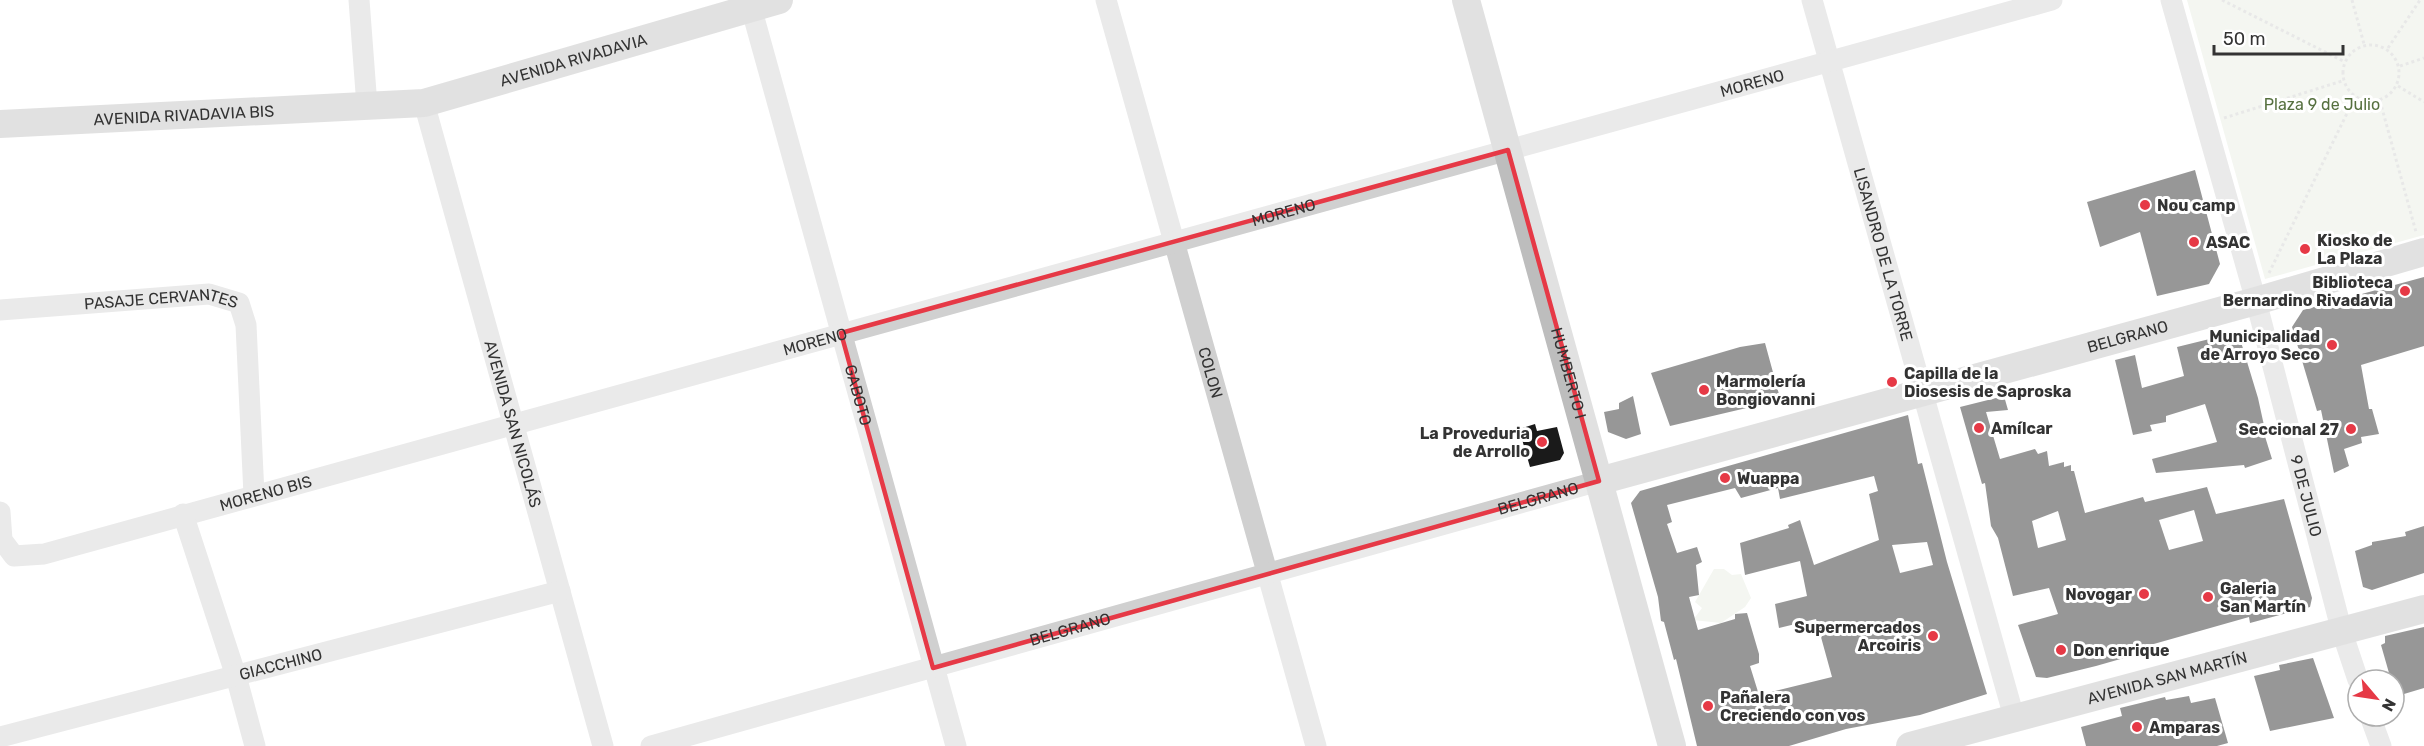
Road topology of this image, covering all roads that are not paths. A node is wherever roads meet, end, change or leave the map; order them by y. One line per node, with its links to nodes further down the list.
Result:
1 (359, 0): 11 (street)
2 (779, 0): 8 (street, AVENIDA RIVADAVIA)
3 (1106, 0): 14 (street, COLON)
4 (1466, 0): 13 (street, HUMBERTO I)
5 (1812, 0): 9 (street, LISANDRO DE LA TORRE)
6 (2052, 0): 9 (street, MORENO)
7 (2171, 0): 16 (street, 9 DE JULIO)
8 (750, 4): 10 (street, AVENIDA RIVADAVIA); 18 (street, GABOTO)
9 (1830, 61): 13 (street, MORENO); 19 (street, LISANDRO DE LA TORRE)
10 (424, 103): 11 (street, AVENIDA RIVADAVIA); 20 (street, AVENIDA SAN NICOLÁS)
11 (367, 106): 12 (street, AVENIDA RIVADAVIA BIS)
12 (0, 124)
13 (1508, 150): 14 (street, MORENO); 21 (street, HUMBERTO I)
14 (1175, 243): 18 (street, MORENO); 25 (street, COLON)
15 (2423, 252): 16 (street, BELGRANO)
16 (2256, 301): 19 (street, BELGRANO); 28 (street, 9 DE JULIO)
17 (0, 310): 22 (street, PASAJE CERVANTES)
18 (841, 333): 20 (street, MORENO); 29 (street, GABOTO)
19 (1922, 392): 21 (street, BELGRANO); 32 (street, LISANDRO DE LA TORRE)
20 (514, 425): 22 (street, MORENO BIS); 26 (street, AVENIDA SAN NICOLÁS)
21 (1599, 481): 25 (street, BELGRANO); 40 (street, HUMBERTO I)
22 (254, 495): 24 (street, MORENO BIS)
23 (0, 512): 24 (street, MORENO BIS)
24 (183, 514): 31 (street)
25 (1268, 575): 29 (street, BELGRANO); 39 (street, COLON)
26 (560, 591): 31 (street, GIACCHINO); 36 (street, AVENIDA SAN NICOLÁS)
27 (2424, 609): 28 (street, AVENIDA SAN MARTÍN)
28 (2342, 632): 30 (street, 9 DE JULIO); 32 (street, AVENIDA SAN MARTÍN)
29 (933, 668): 37 (street, BELGRANO); 38 (street, GABOTO)
30 (2354, 668)
31 (236, 676): 34 (street, GIACCHINO); 35 (street)
32 (2014, 717): 41 (street, AVENIDA SAN MARTÍN)
33 (2374, 728): 42 (street)
34 (0, 737)
35 (255, 746)
36 (603, 746)
37 (651, 746)
38 (956, 746)
39 (1316, 746)
40 (1672, 746)
41 (1910, 746)
42 (2380, 746)

